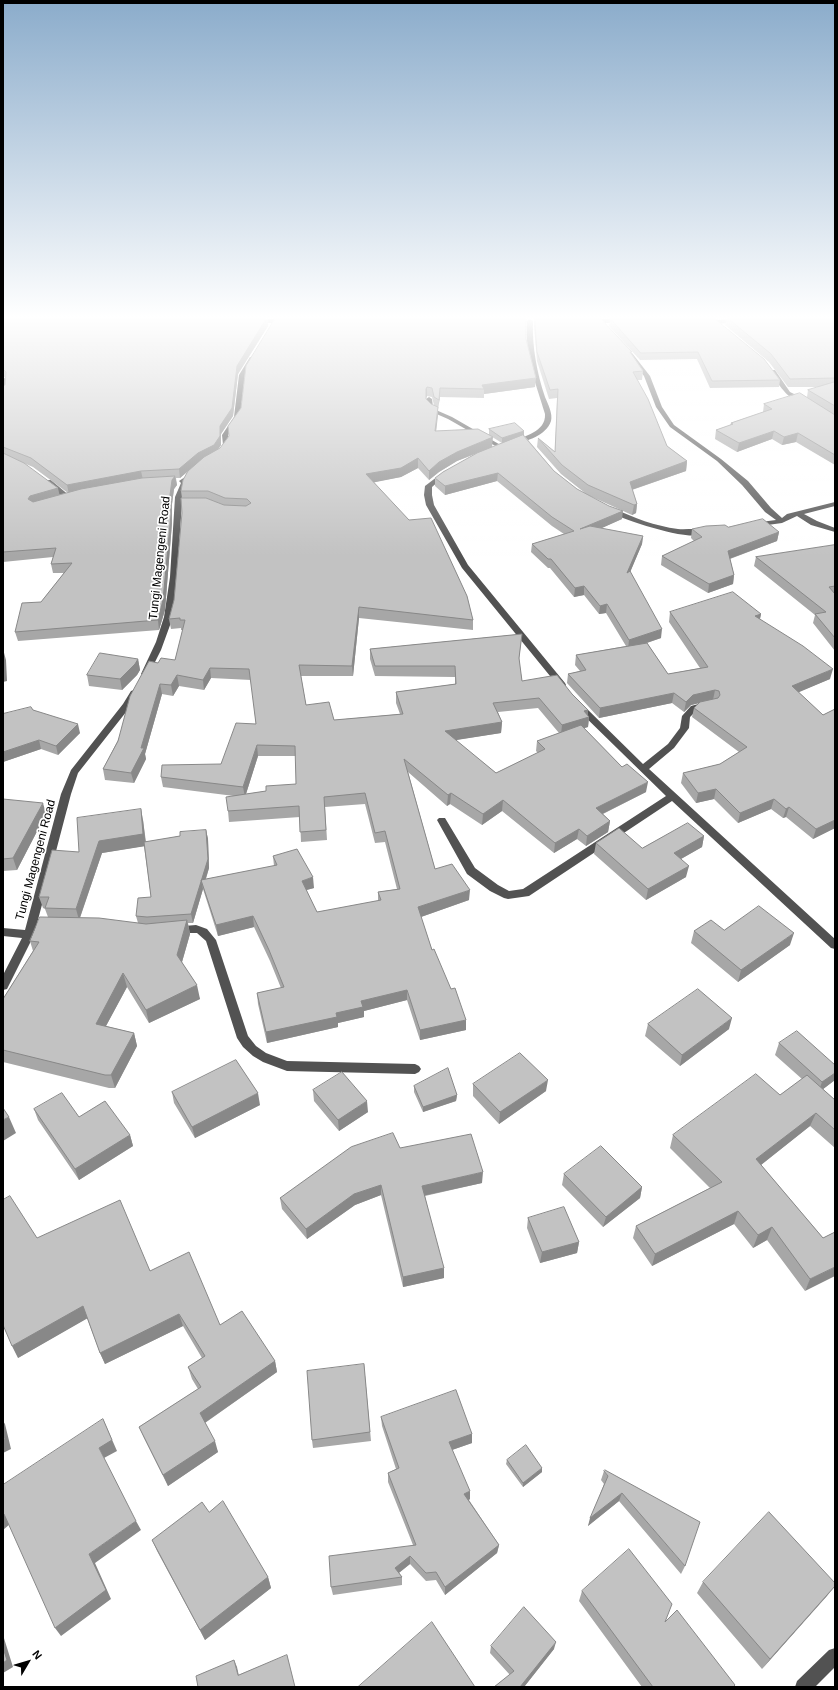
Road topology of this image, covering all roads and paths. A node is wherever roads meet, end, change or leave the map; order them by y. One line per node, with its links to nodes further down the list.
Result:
1 (240, 398): 9 (street)
2 (543, 398): 7 (street)
3 (655, 398): 17 (street)
4 (798, 398): 6 (street)
5 (429, 399): 7 (street)
6 (810, 404)
7 (501, 447): 8 (street)
8 (489, 451)
9 (211, 460)
10 (452, 469): 22 (street)
11 (193, 473): 26 (street, Tungi Magengeni Road)
12 (42, 478): 13 (street)
13 (68, 499)
14 (835, 504): 16 (street)
15 (602, 506): 20 (street)
16 (798, 514): 17 (street); 19 (street)
17 (782, 521): 18 (street)
18 (746, 527)
19 (835, 530)
20 (712, 531)
21 (713, 704): 22 (street)
22 (643, 769): 23 (street)
23 (672, 796): 24 (street); 29 (street)
24 (442, 820)
25 (45, 925): 26 (street)
26 (29, 930): 28 (street); 30 (street, Tungi Magengeni Road)
27 (163, 931): 31 (street)
28 (3, 932)
29 (835, 945)
30 (3, 986)
31 (415, 1069)
32 (835, 1656): 33 (street)
33 (803, 1687)

